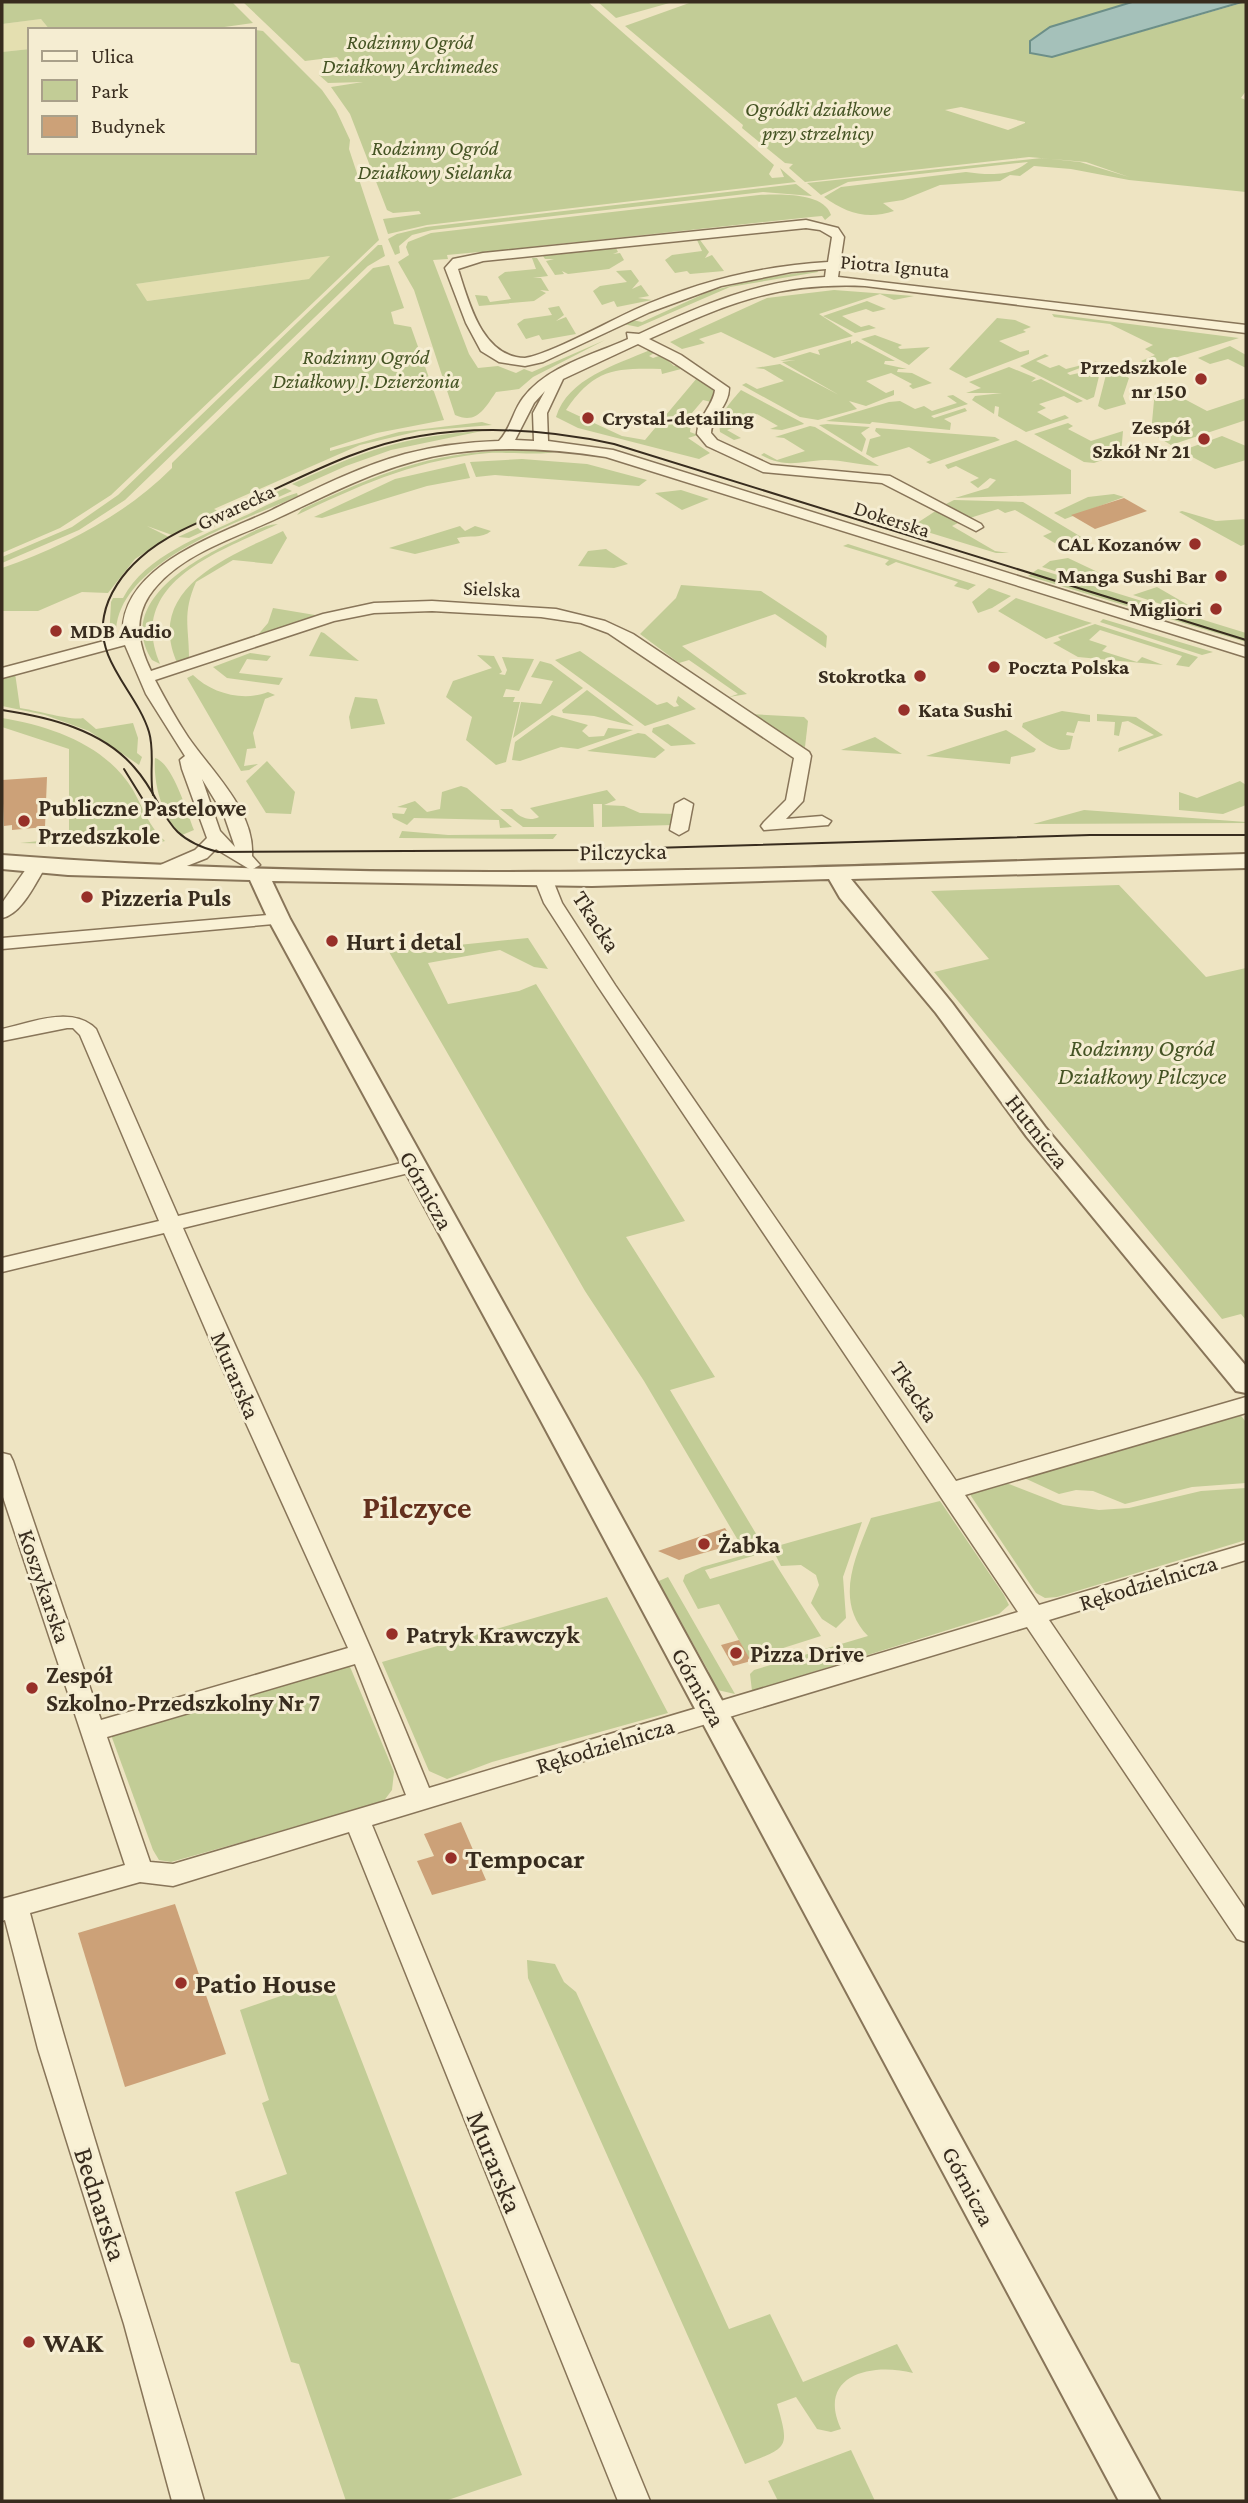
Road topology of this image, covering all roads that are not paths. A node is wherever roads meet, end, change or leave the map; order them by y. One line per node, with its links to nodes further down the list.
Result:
1 (834, 265): 2 (street); 3 (street); 3 (street)
2 (831, 281): 4 (street, Piotra Ignuta); 5 (street, Piotra Ignuta)
3 (607, 328): 5 (street)
4 (1246, 329)
5 (639, 339): 6 (street, Piotra Ignuta); 10 (street, Dokerska)
6 (558, 379): 8 (street); 9 (street, Piotra Ignuta)
7 (521, 444): 8 (street, Dokerska); 9 (street, Gwarecka)
8 (541, 444): 12 (street, Dokerska)
9 (503, 445): 11 (street, Gwarecka)
10 (976, 527)
11 (131, 639): 13 (street); 14 (street)
12 (1246, 652)
13 (2, 673)
14 (147, 677): 15 (street); 16 (street, Sielska)
15 (184, 744): 19 (street); 20 (street)
16 (794, 800)
17 (684, 804): 18 (street)
18 (679, 830)
19 (216, 839): 20 (street); 24 (street)
20 (243, 856): 26 (street)
21 (1246, 861): 25 (street, Pilczycka)
22 (2, 863): 23 (street, Pilczycka)
23 (37, 866): 24 (street, Pilczycka); 28 (street)
24 (164, 870): 26 (street, Pilczycka)
25 (837, 873): 27 (street, Pilczycka); 35 (street, Hutnicza)
26 (258, 874): 27 (street, Pilczycka); 29 (street, Górnicza)
27 (544, 878): 38 (street, Tkacka)
28 (2, 913)
29 (279, 919): 30 (street); 32 (street, Górnicza)
30 (2, 944)
31 (2, 1035): 33 (street, Murarska)
32 (414, 1166): 33 (street); 42 (street, Górnicza)
33 (172, 1225): 34 (street); 41 (street, Murarska)
34 (2, 1265)
35 (1246, 1384)
36 (1246, 1405): 38 (street)
37 (2, 1461): 43 (street, Koszykarska)
38 (951, 1491): 40 (street, Tkacka)
39 (1246, 1552): 40 (street, Rękodzielnicza)
40 (1033, 1616): 42 (street, Rękodzielnicza); 48 (street, Tkacka)
41 (362, 1653): 43 (street); 44 (street, Murarska)
42 (712, 1712): 44 (street, Rękodzielnicza); 51 (street, Górnicza)
43 (95, 1731): 46 (street, Koszykarska)
44 (422, 1802): 45 (street, Rękodzielnicza)
45 (357, 1821): 46 (street, Rękodzielnicza); 50 (street, Murarska)
46 (140, 1871): 47 (street, Rękodzielnicza)
47 (8, 1908): 49 (street, Bednarska)
48 (1246, 1931)
49 (188, 2501)
50 (634, 2501)
51 (1140, 2501)

